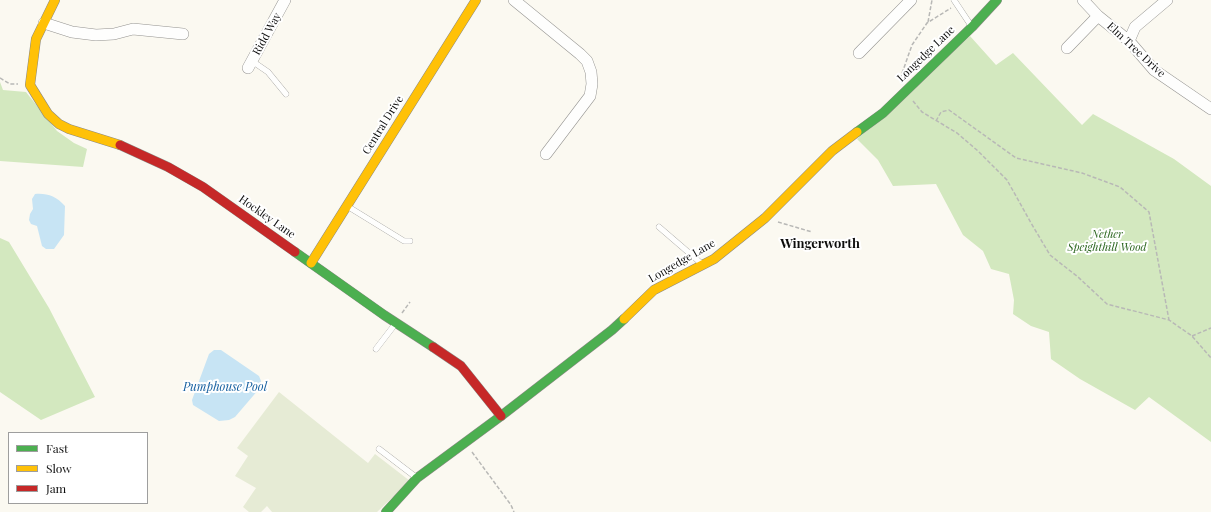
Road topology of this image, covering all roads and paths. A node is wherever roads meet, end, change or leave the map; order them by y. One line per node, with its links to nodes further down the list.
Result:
1 (55, 0): 12 (street)
2 (285, 0): 19 (street, Ridd Way)
3 (476, 0): 27 (street, Central Drive)
4 (514, 0): 26 (street)
5 (911, 0): 18 (street)
6 (932, 0): 13 (path)
7 (997, 0): 14 (street, Longedge Lane)
8 (1084, 0): 11 (street, Elm Tree Drive)
9 (1167, 0): 16 (street)
10 (955, 2): 13 (path); 14 (lane)
11 (1098, 16): 16 (street, Elm Tree Drive); 17 (street)
12 (44, 23): 15 (street); 21 (street)
13 (927, 23): 22 (path)
14 (972, 27): 22 (street, Longedge Lane)
15 (183, 34)
16 (1129, 41): 24 (street, Elm Tree Drive)
17 (1067, 48)
18 (859, 53)
19 (250, 64): 23 (lane)
20 (0, 78): 21 (path)
21 (30, 85): 32 (street, Hockley Lane)
22 (905, 91): 25 (path); 28 (street, Longedge Lane)
23 (286, 94)
24 (1211, 109)
25 (936, 121): 34 (path); 34 (path)
26 (546, 154)
27 (347, 206): 31 (lane); 32 (street, Central Drive)
28 (765, 218): 30 (path); 33 (street, Longedge Lane)
29 (659, 227): 33 (lane)
30 (812, 232)
31 (410, 241)
32 (311, 263): 35 (street, Hockley Lane)
33 (702, 265): 40 (street, Longedge Lane)
34 (1169, 320): 37 (path)
35 (396, 323): 38 (lane); 40 (street, Hockley Lane)
36 (1211, 328): 37 (path)
37 (1192, 336): 39 (path)
38 (376, 349)
39 (1211, 358)
40 (501, 416): 41 (street, Longedge Lane)
41 (466, 442): 43 (street, Longedge Lane); 45 (path)
42 (379, 449): 43 (lane)
43 (417, 478): 44 (street, Longedge Lane)
44 (386, 512)
45 (514, 512)

